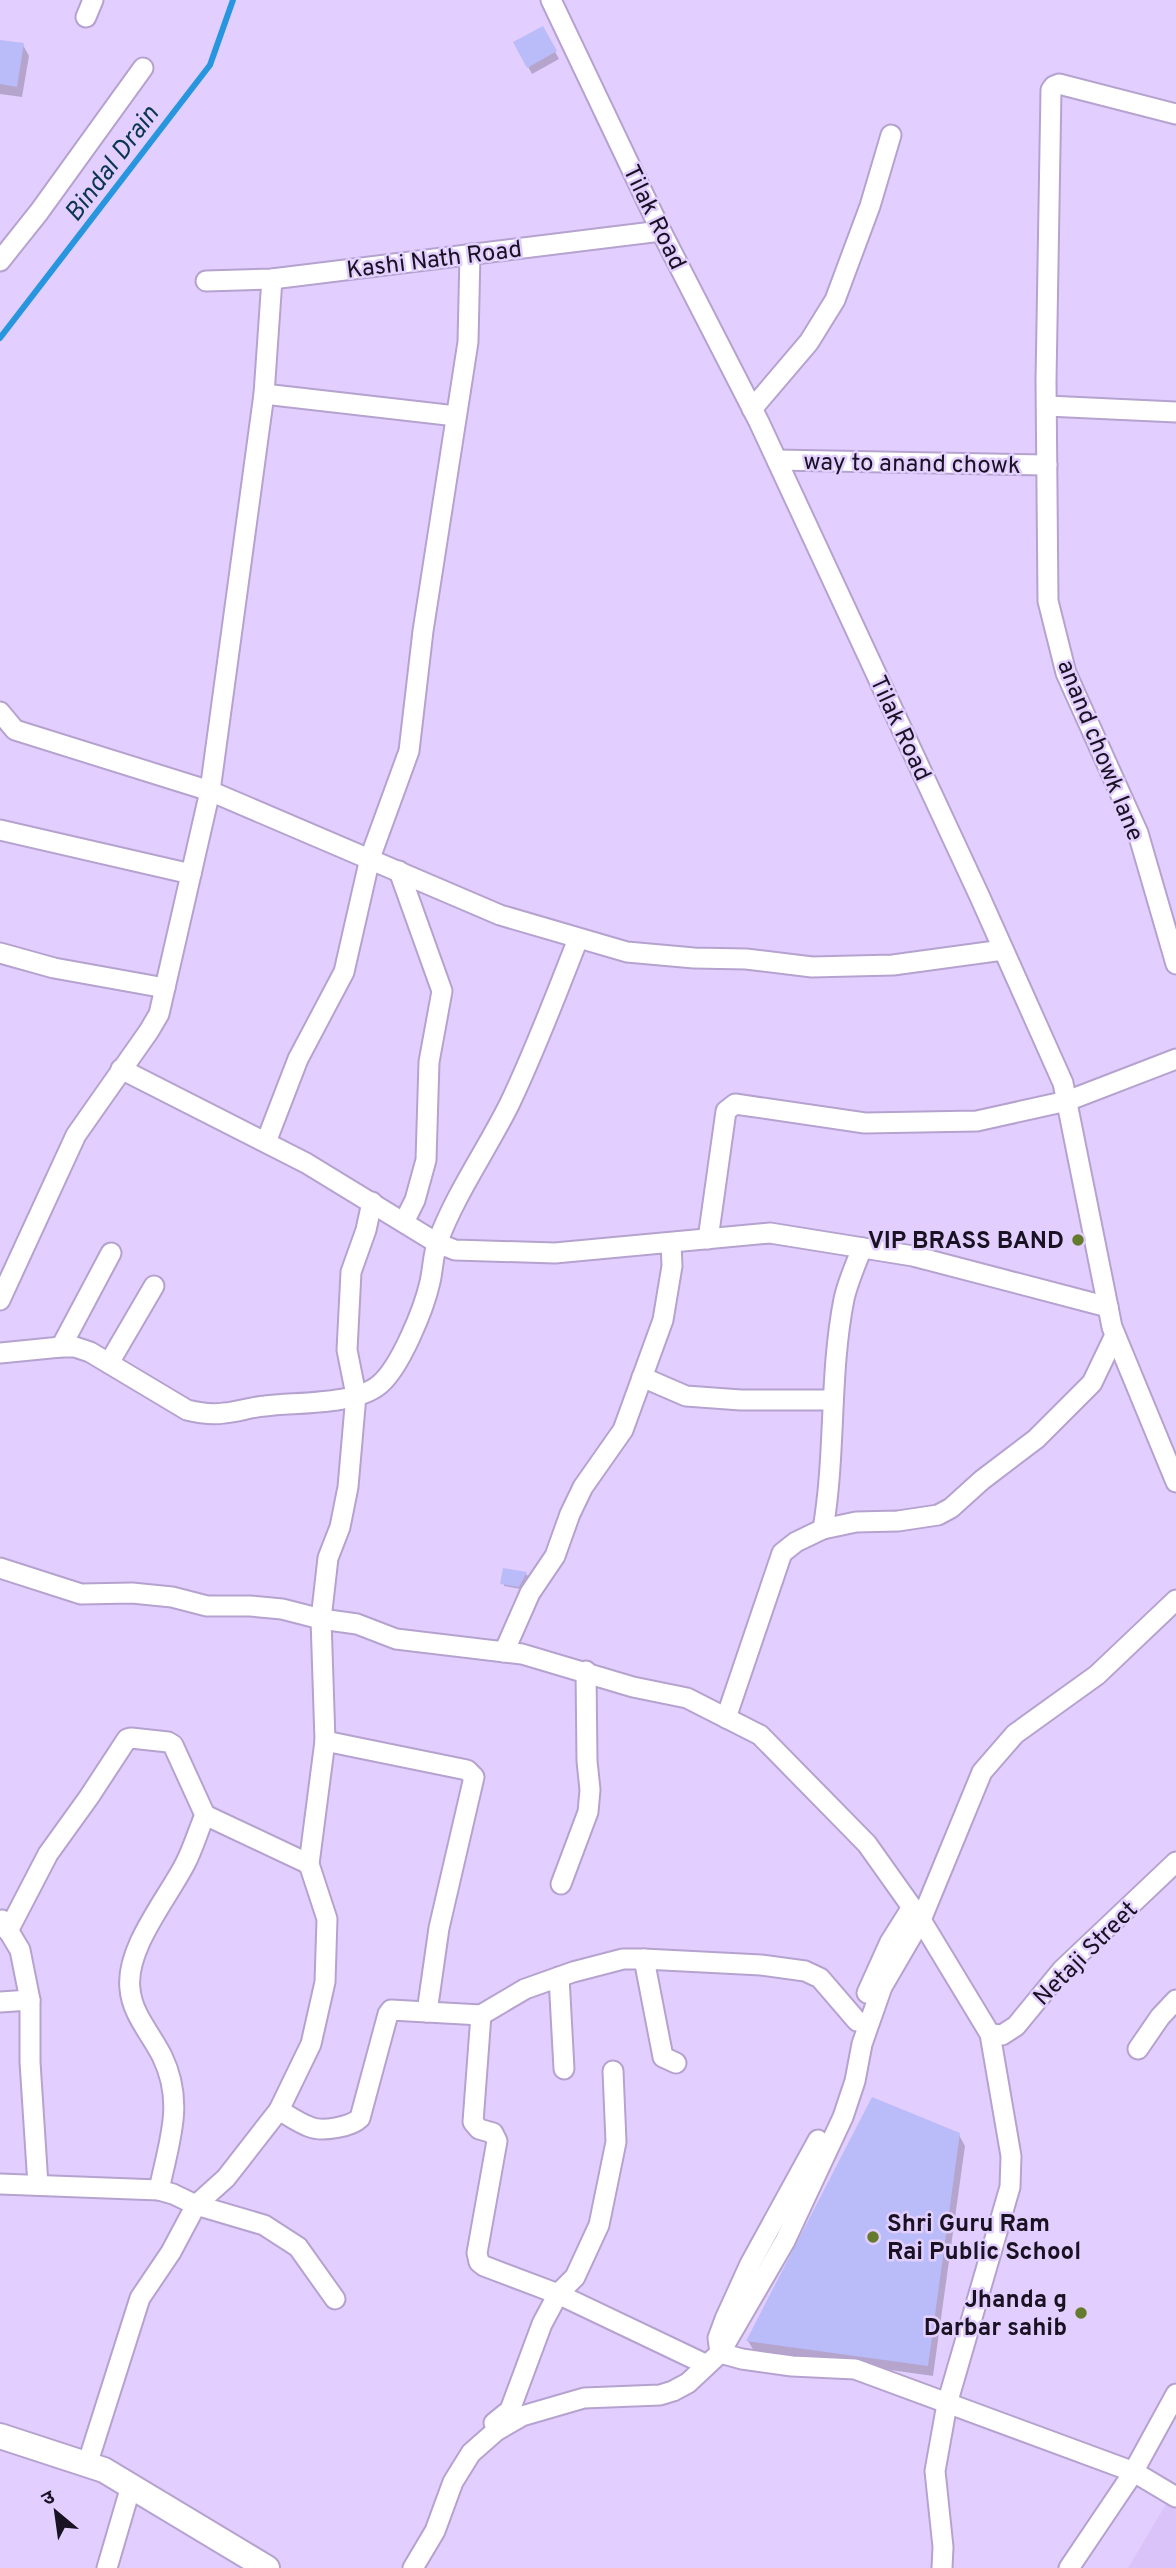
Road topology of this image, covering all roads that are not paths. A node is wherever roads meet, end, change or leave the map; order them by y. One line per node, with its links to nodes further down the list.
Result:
1 (551, 0): 5 (street, Tilak Road)
2 (142, 68): 7 (street)
3 (1176, 114): 11 (street, anand chowk lane)
4 (891, 135): 12 (street)
5 (661, 231): 6 (street, Kashi Nath Road); 12 (street, Tilak Road)
6 (470, 254): 8 (street, Kashi Nath Road); 14 (street)
7 (0, 261)
8 (272, 279): 9 (street, Kashi Nath Road); 10 (street)
9 (206, 281)
10 (264, 394): 14 (street); 19 (street)
11 (1047, 406): 13 (street); 16 (street, anand chowk lane)
12 (752, 409): 15 (street, Tilak Road)
13 (1176, 412)
14 (456, 416): 21 (street)
15 (777, 460): 16 (street, way to anand chowk); 25 (street, Tilak Road)
16 (1047, 465): 27 (street, anand chowk lane)
17 (0, 712): 18 (street)
18 (8, 734): 19 (street)
19 (210, 791): 21 (street); 23 (street)
20 (0, 830): 23 (street)
21 (370, 858): 22 (street); 32 (street)
22 (399, 871): 24 (street); 34 (street)
23 (191, 874): 28 (street)
24 (578, 939): 25 (street); 36 (street)
25 (1003, 950): 31 (street, Tilak Road)
26 (0, 953): 28 (street)
27 (1176, 964)
28 (164, 988): 30 (street)
29 (1176, 1059): 31 (street)
30 (121, 1069): 32 (street); 41 (street)
31 (1067, 1101): 35 (street); 42 (street, Tilak Road)
32 (266, 1142): 33 (street)
33 (373, 1202): 34 (street); 48 (street)
34 (404, 1222): 36 (street)
35 (708, 1240): 37 (street); 38 (street)
36 (437, 1243): 37 (street); 48 (street)
37 (671, 1243): 47 (street)
38 (862, 1248): 42 (street); 49 (street)
39 (111, 1254): 44 (street)
40 (153, 1286): 46 (street)
41 (0, 1300)
42 (1108, 1307): 43 (street, Tilak Road)
43 (1115, 1335): 50 (street, Tilak Road); 51 (street)
44 (61, 1347): 45 (street); 46 (street)
45 (0, 1353)
46 (108, 1363): 48 (street)
47 (642, 1377): 49 (street); 56 (street)
48 (356, 1395): 55 (street)
49 (833, 1401): 51 (street)
50 (1176, 1482)
51 (823, 1529): 58 (street)
52 (0, 1568): 55 (street)
53 (1176, 1588): 60 (street)
54 (1176, 1600): 60 (street)
55 (321, 1619): 56 (street); 59 (street)
56 (503, 1652): 57 (street)
57 (586, 1671): 58 (street); 64 (street)
58 (726, 1718): 65 (street)
59 (325, 1741): 63 (street); 72 (street)
60 (982, 1772): 65 (street)
61 (205, 1815): 63 (street); 66 (street); 83 (street)
62 (1176, 1862): 75 (street, Netaji Street)
63 (309, 1864): 80 (street)
64 (561, 1884)
65 (916, 1914): 74 (street); 75 (street); 87 (street)
66 (4, 1924): 69 (street)
67 (644, 1959): 68 (street); 74 (street); 77 (street)
68 (559, 1977): 73 (street); 78 (street)
69 (30, 2000): 71 (street); 82 (street)
70 (1176, 2000): 76 (street)
71 (0, 2002)
72 (427, 2012): 73 (street); 80 (street)
73 (481, 2014): 85 (street)
74 (857, 2021): 87 (street)
75 (990, 2034): 89 (street)
76 (1138, 2049)
77 (676, 2063)
78 (564, 2069)
79 (613, 2071): 85 (street)
80 (279, 2110): 84 (street)
81 (0, 2184): 82 (street)
82 (38, 2185): 83 (street)
83 (159, 2190): 84 (street)
84 (196, 2205): 86 (street); 91 (street)
85 (558, 2294): 87 (street); 95 (street)
86 (335, 2299)
87 (713, 2359): 89 (street); 95 (street)
88 (1176, 2394): 92 (street)
89 (947, 2404): 92 (street); 98 (street)
90 (0, 2436): 91 (street)
91 (88, 2465): 93 (street)
92 (1134, 2472): 94 (street); 99 (street)
93 (131, 2486): 96 (street); 97 (street)
94 (1176, 2497)
95 (415, 2564)
96 (265, 2567)
97 (107, 2568)
98 (942, 2568)
99 (1069, 2568)

